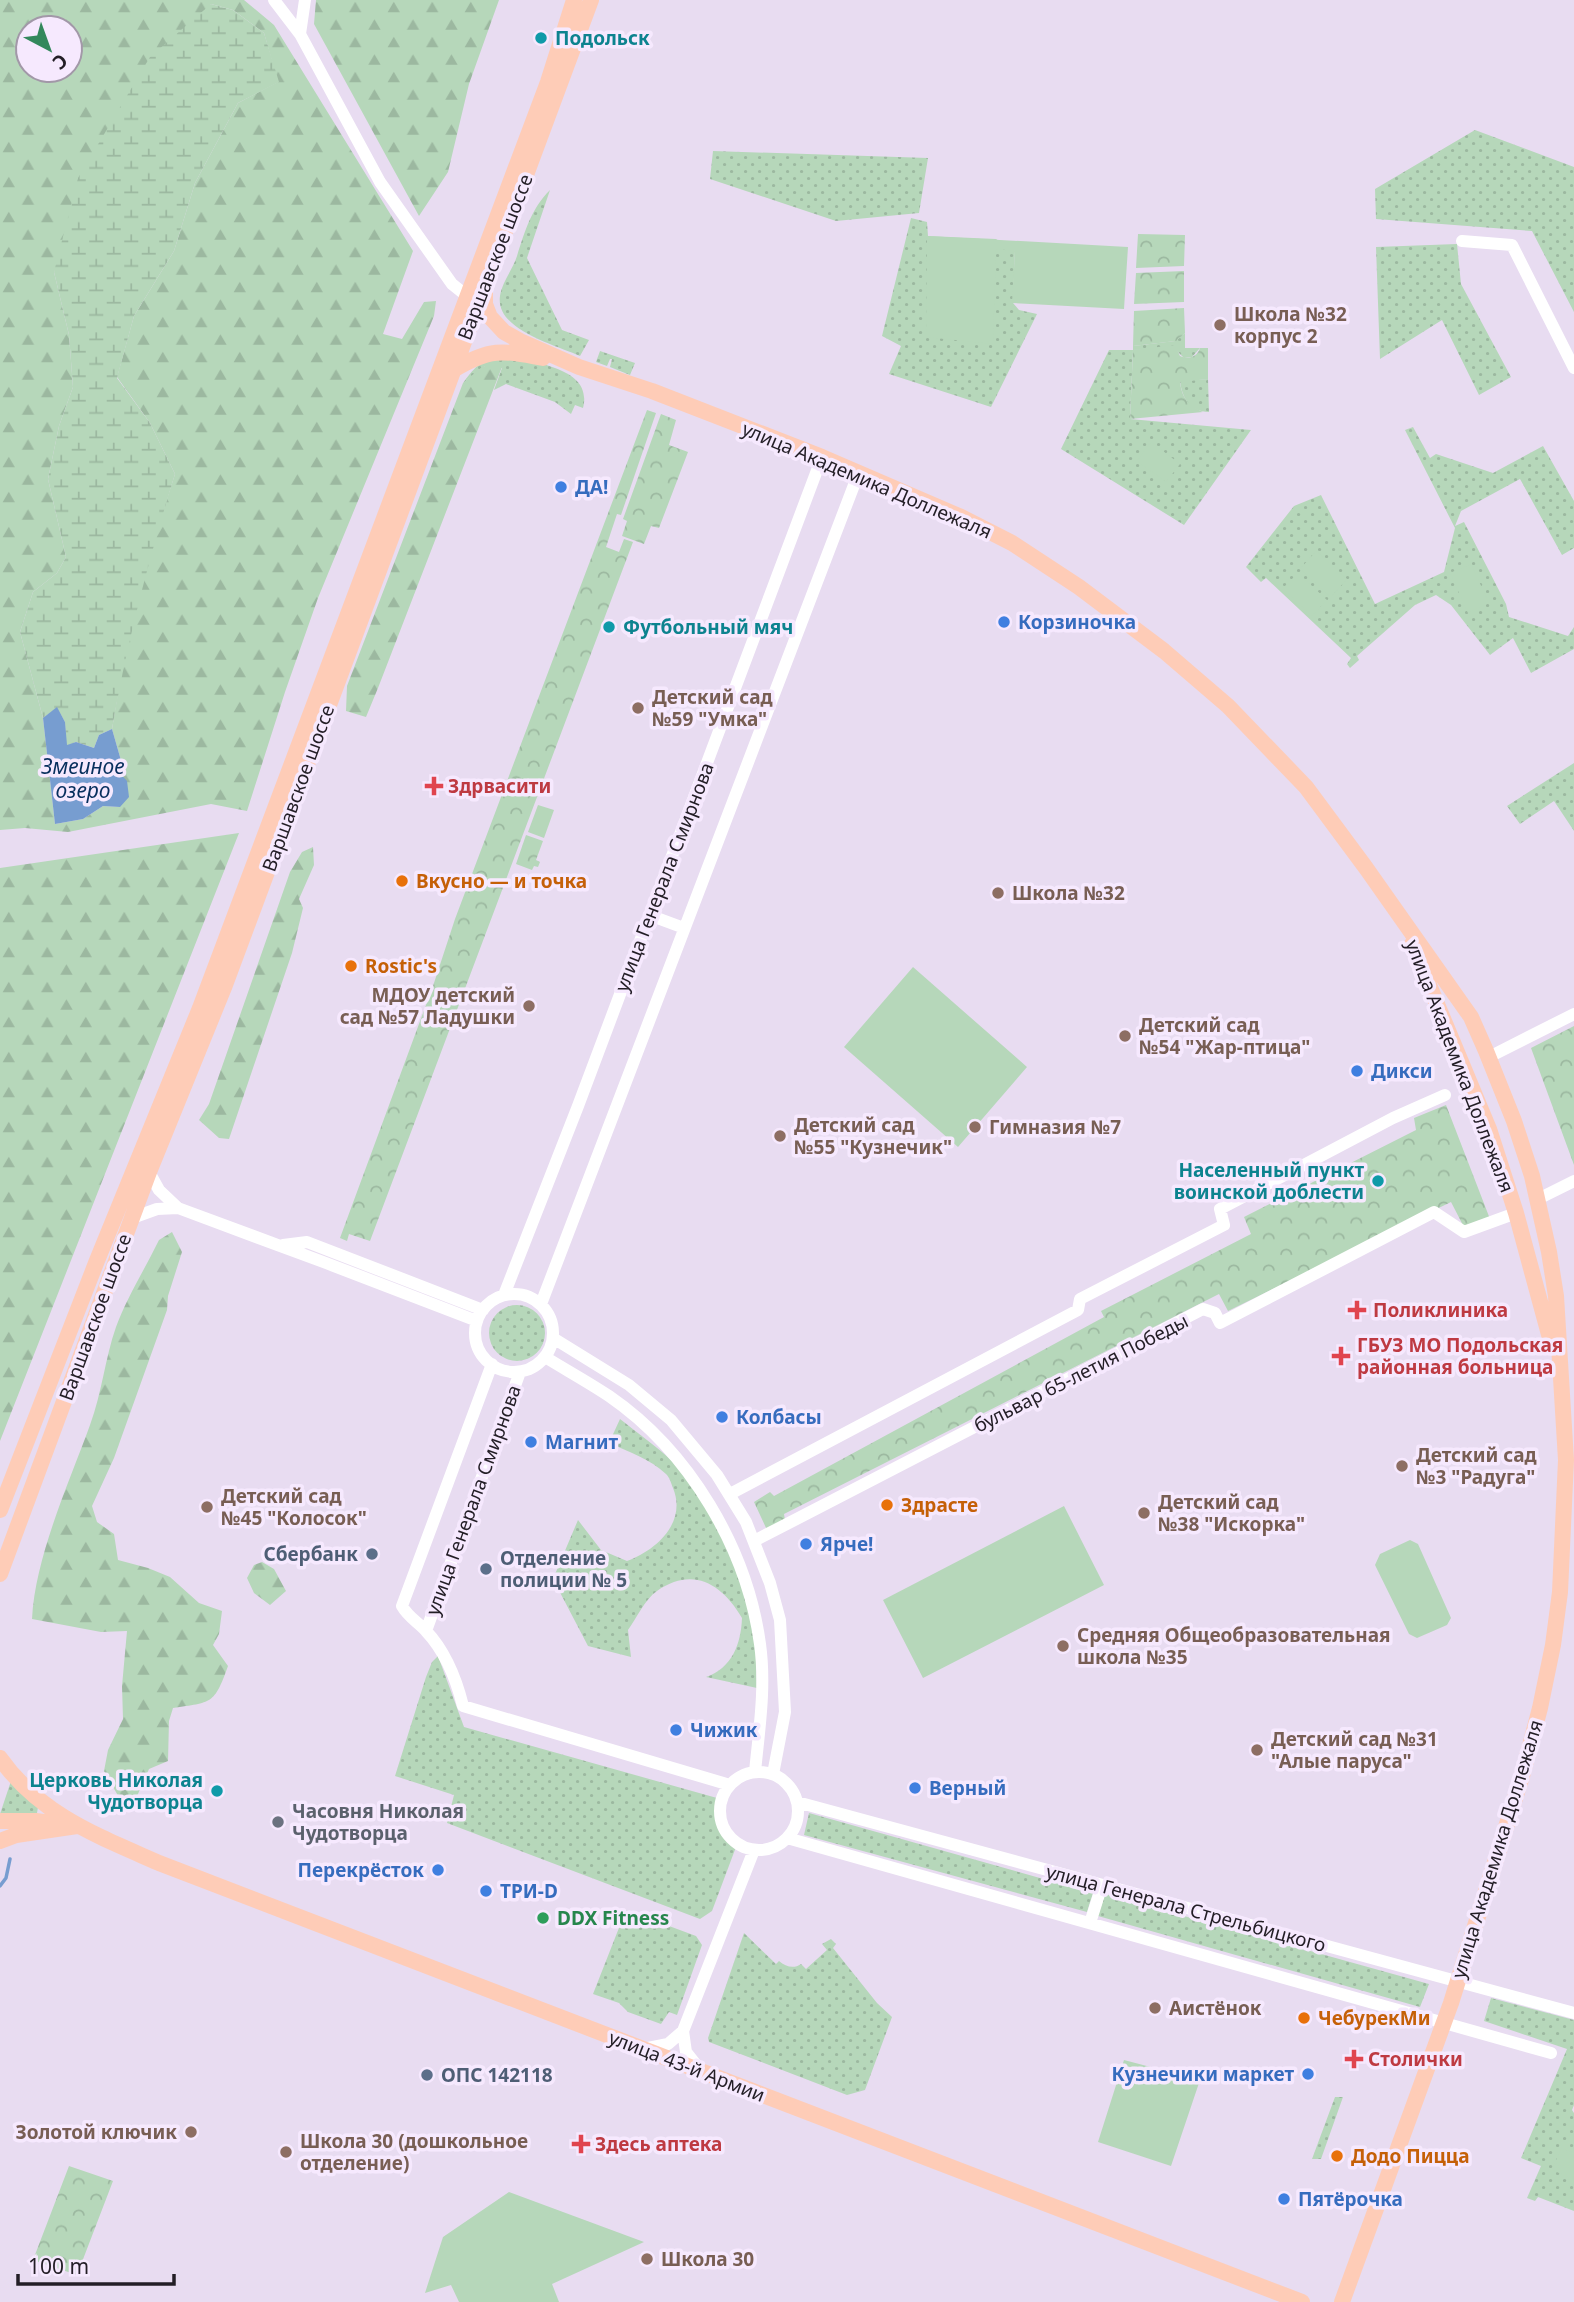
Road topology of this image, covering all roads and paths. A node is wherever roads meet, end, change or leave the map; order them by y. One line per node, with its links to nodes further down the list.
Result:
1 (274, 0): 5 (street)
2 (305, 0): 5 (street)
3 (573, 0): 8 (main road, Варшавское шоссе)
4 (591, 0): 7 (main road, Варшавское шоссе)
5 (300, 34): 8 (street)
6 (1462, 241): 10 (street)
7 (485, 282): 9 (main road, улица Академика Доллежаля); 11 (main road, Варшавское шоссе)
8 (467, 296): 41 (main road, Варшавское шоссе)
9 (566, 362): 11 (main road, улица Академика Доллежаля); 12 (main road, улица Академика Доллежаля)
10 (1574, 368)
11 (453, 370): 22 (main road, Варшавское шоссе)
12 (821, 457): 13 (main road, улица Академика Доллежаля); 14 (street, улица Генерала Смирнова)
13 (859, 472): 15 (main road, улица Академика Доллежаля); 16 (street, улица Генерала Смирнова)
14 (649, 915): 16 (street); 30 (street, улица Генерала Смирнова)
15 (1401, 917): 18 (main road, улица Академика Доллежаля); 19 (main road, улица Академика Доллежаля)
16 (684, 928): 31 (street, улица Генерала Смирнова)
17 (1574, 1014): 20 (street)
18 (1471, 1017): 19 (main road); 20 (main road, улица Академика Доллежаля)
19 (1443, 1023): 26 (main road, улица Академика Доллежаля)
20 (1489, 1057): 24 (main road, улица Академика Доллежаля)
21 (1445, 1095): 40 (street)
22 (149, 1172): 25 (street); 27 (main road, Варшавское шоссе)
23 (1574, 1181): 24 (street)
24 (1538, 1199): 28 (main road, улица Академика Доллежаля)
25 (178, 1208): 27 (street); 32 (street)
26 (1516, 1213): 29 (main road, улица Академика Доллежаля); 42 (street, бульвар 65-летия Победы)
27 (132, 1218): 43 (main road, Варшавское шоссе)
28 (1549, 1252): 29 (main road); 37 (main road, улица Академика Доллежаля)
29 (1529, 1259): 37 (main road, улица Академика Доллежаля)
30 (504, 1295): 31 (street); 32 (street)
31 (541, 1304): 33 (street)
32 (480, 1316): 35 (street)
33 (553, 1338): 34 (street); 38 (street)
34 (545, 1357): 36 (street); 39 (street)
35 (492, 1364): 36 (street); 46 (street, улица Генерала Смирнова)
36 (520, 1372): 46 (street, улица Генерала Смирнова)
37 (1561, 1378): 59 (main road, улица Академика Доллежаля)
38 (704, 1458): 39 (street); 40 (street)
39 (687, 1471): 45 (street)
40 (730, 1494): 42 (street)
41 (0, 1510)
42 (754, 1541): 44 (street)
43 (0, 1574)
44 (770, 1583): 45 (street); 49 (street)
45 (749, 1592): 48 (street)
46 (426, 1631): 50 (street)
47 (0, 1758): 53 (main road, улица 43-й Армии)
48 (755, 1772): 49 (street); 50 (street)
49 (773, 1774): 51 (street)
50 (730, 1785): 56 (street)
51 (797, 1802): 54 (street); 57 (street, улица Генерала Стрельбицкого)
52 (0, 1821): 53 (main road, улица 43-й Армии)
53 (77, 1826): 55 (main road); 63 (main road, улица 43-й Армии)
54 (787, 1838): 56 (street); 58 (street, улица Генерала Стрельбицкого)
55 (0, 1841)
56 (754, 1850): 62 (street)
57 (1102, 1885): 58 (street); 59 (street, улица Генерала Стрельбицкого)
58 (1090, 1923): 61 (street, улица Генерала Стрельбицкого)
59 (1457, 1981): 60 (street, улица Генерала Стрельбицкого); 61 (main road, улица Академика Доллежаля)
60 (1574, 2013)
61 (1444, 2022): 64 (street, улица Генерала Стрельбицкого); 67 (main road, улица Академика Доллежаля)
62 (683, 2031): 63 (street); 65 (street)
63 (643, 2049): 65 (main road, улица 43-й Армии)
64 (1551, 2053)
65 (701, 2071): 66 (main road, улица 43-й Армии)
66 (1300, 2301)
67 (1342, 2302)

